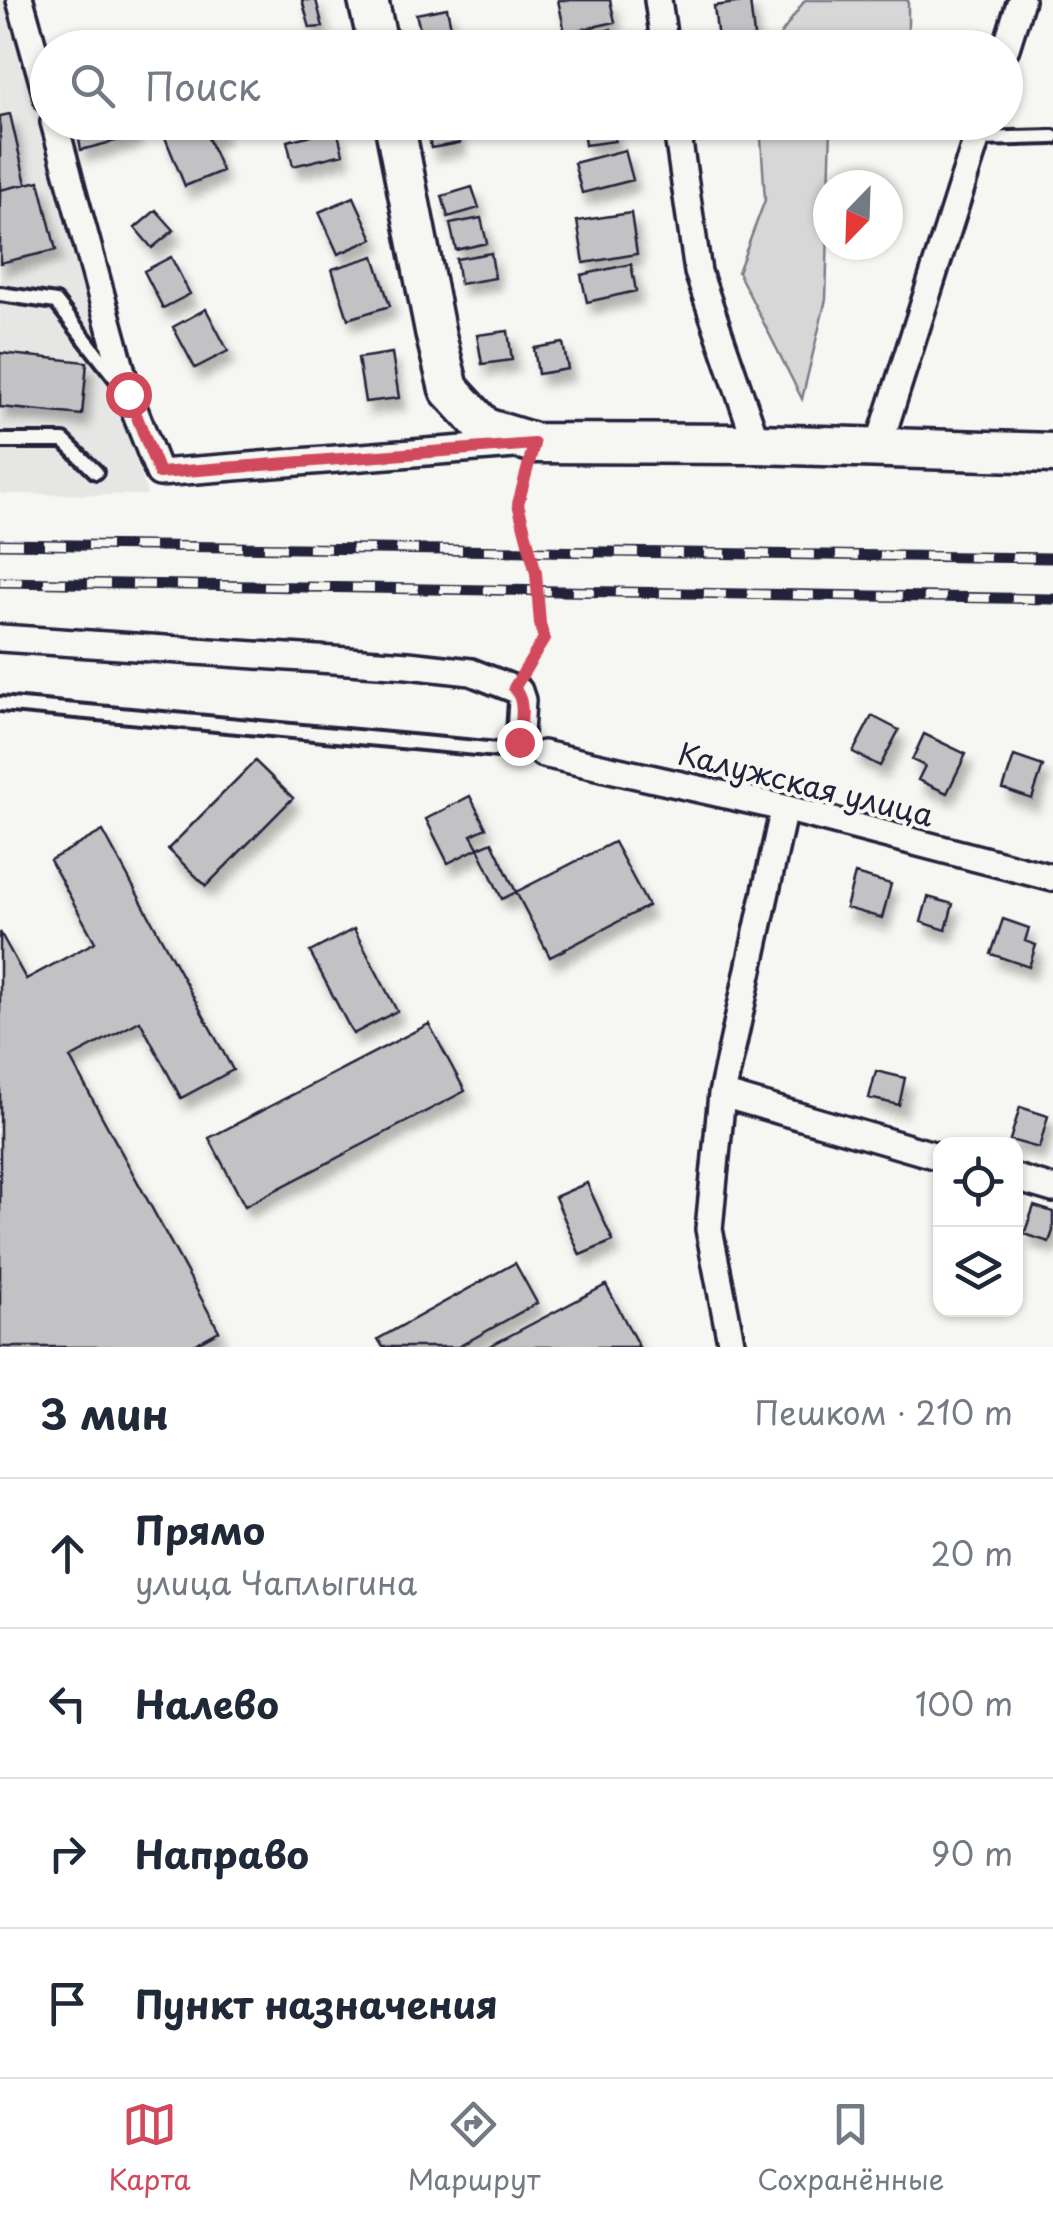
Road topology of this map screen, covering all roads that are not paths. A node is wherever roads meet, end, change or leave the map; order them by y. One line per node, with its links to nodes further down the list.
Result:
1 (20, 0): 8 (street)
2 (368, 0): 5 (street)
3 (658, 0): 6 (street)
4 (1021, 0): 7 (street)
5 (375, 30)
6 (662, 30)
7 (1012, 30)
8 (30, 36)
9 (1023, 135): 10 (lane)
10 (1053, 137)
11 (59, 140): 16 (street)
12 (398, 140): 18 (street)
13 (679, 140): 19 (street)
14 (976, 140): 20 (street)
15 (0, 294): 16 (lane)
16 (128, 394): 18 (street)
17 (0, 441): 22 (lane)
18 (534, 444): 19 (street)
19 (756, 444): 20 (street)
20 (878, 448): 21 (street)
21 (1053, 453)
22 (96, 472)
23 (0, 638): 25 (street)
24 (0, 704): 25 (lane)
25 (531, 753): 26 (street, Калужская улица)
26 (784, 808): 27 (street, Калужская улица); 28 (street)
27 (1053, 878)
28 (722, 1094): 29 (street); 32 (street)
29 (933, 1155)
30 (1023, 1180): 31 (street)
31 (1053, 1189)
32 (732, 1347)

